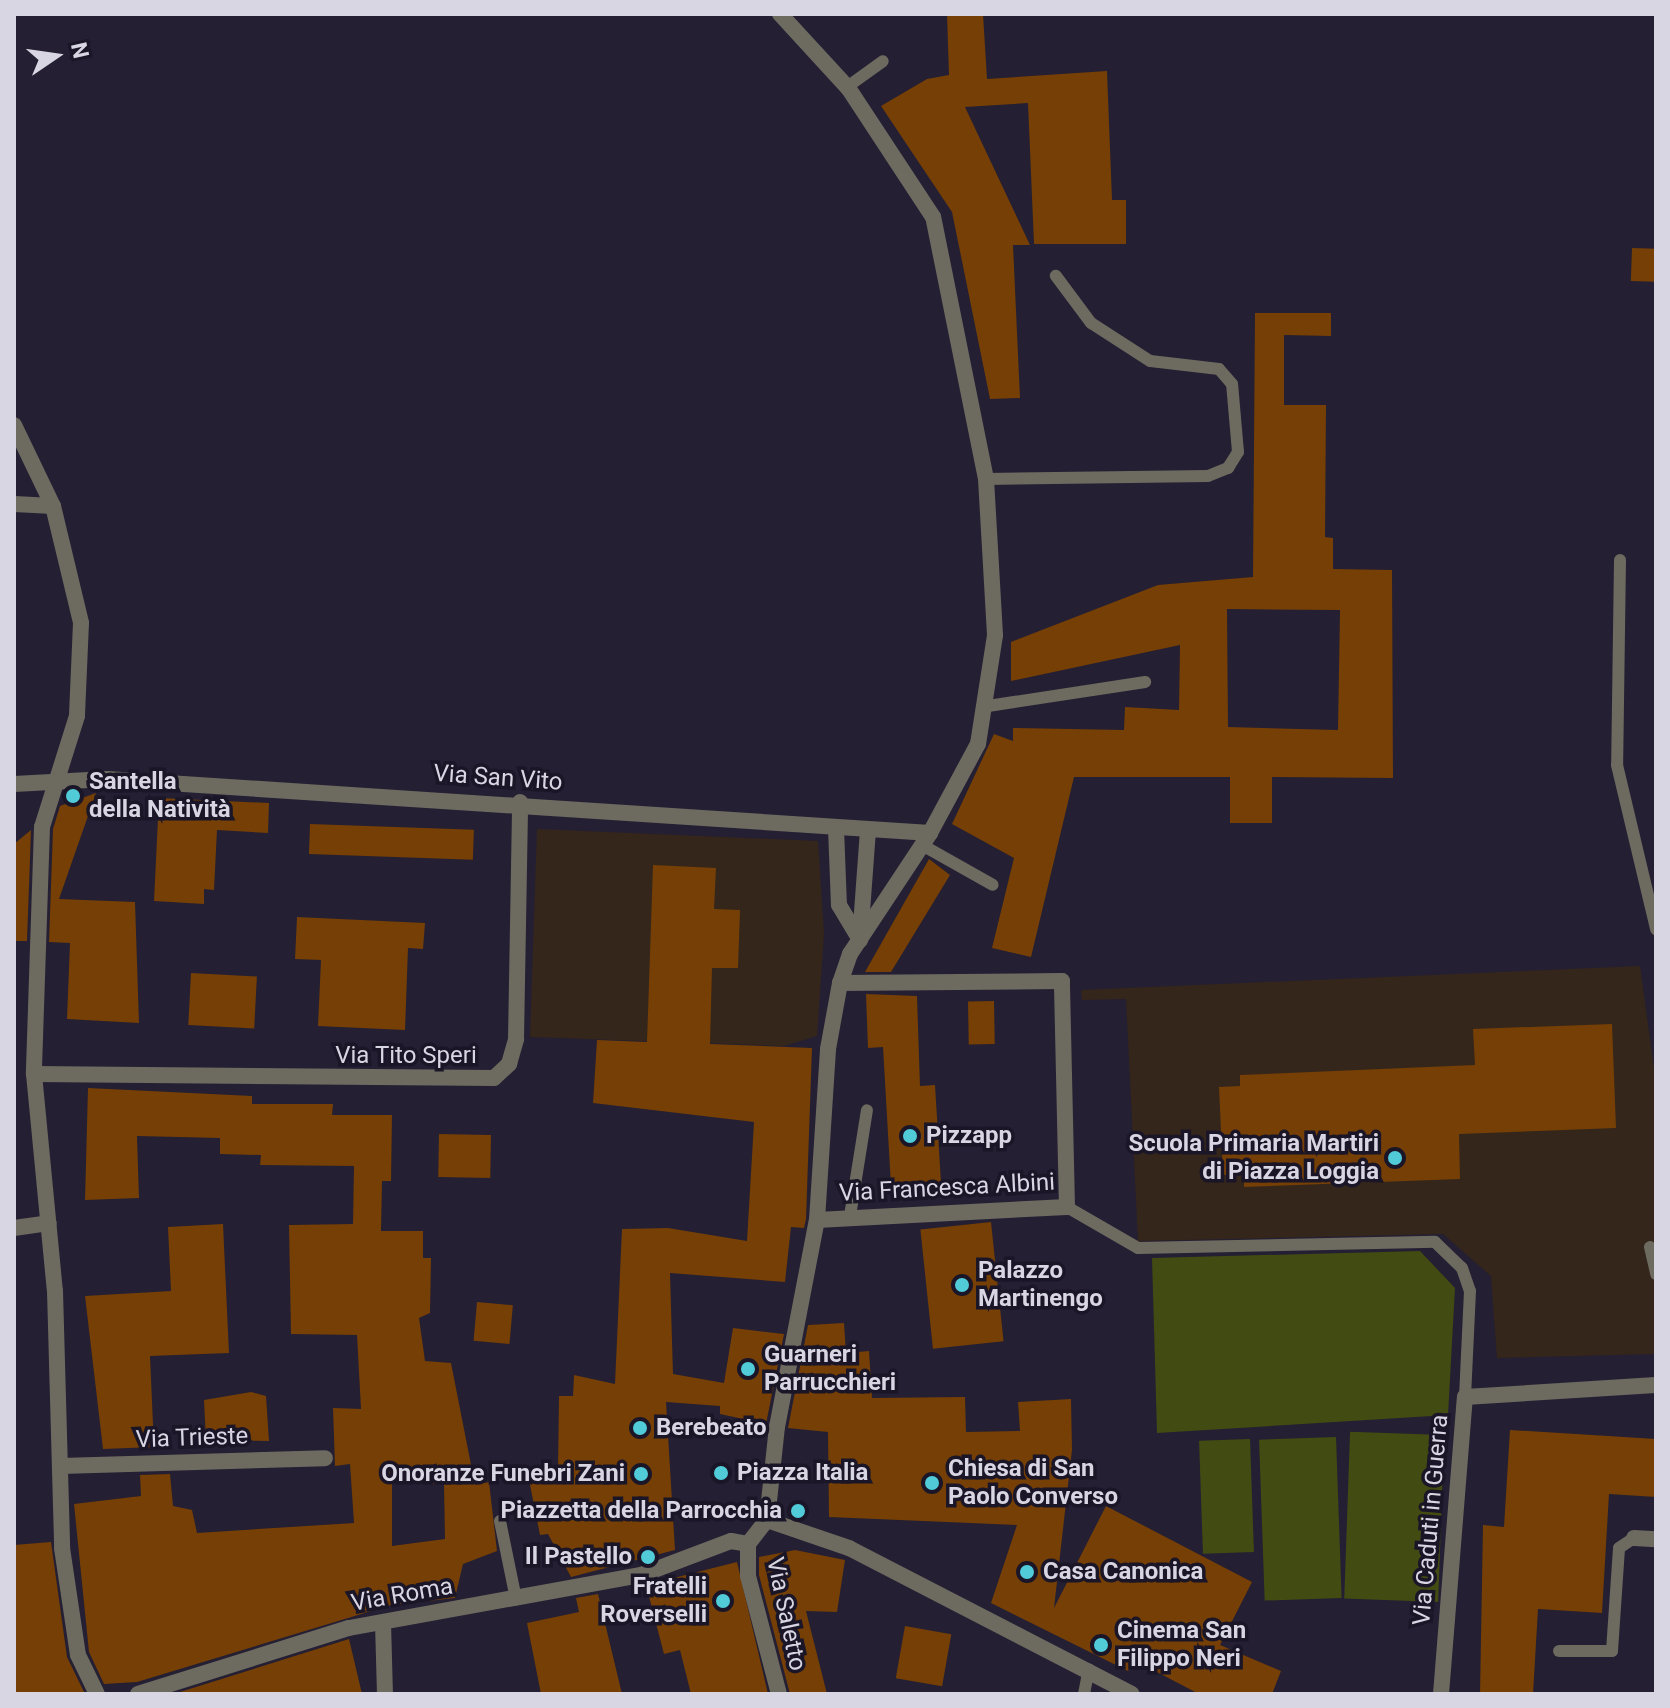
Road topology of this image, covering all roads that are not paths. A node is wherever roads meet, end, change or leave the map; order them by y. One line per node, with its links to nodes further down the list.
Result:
1 (780, 14): 3 (street)
2 (883, 61): 3 (lane)
3 (847, 87): 6 (street)
4 (1056, 276): 6 (lane)
5 (14, 425): 8 (street)
6 (986, 479): 11 (street)
7 (14, 504): 8 (street)
8 (53, 506): 12 (street)
9 (1620, 560): 19 (lane)
10 (1145, 682): 11 (lane)
11 (988, 706): 17 (street)
12 (61, 779): 13 (street, Via San Vito); 14 (street, Via San Vito); 22 (street)
13 (14, 784)
14 (520, 802): 15 (street, Via San Vito); 22 (street, Via Tito Speri)
15 (836, 828): 16 (street, Via San Vito); 20 (street)
16 (868, 830): 17 (street, Via San Vito); 20 (street)
17 (926, 839): 18 (lane); 20 (street)
18 (993, 885)
19 (1656, 929)
20 (860, 940): 21 (street)
21 (840, 983): 24 (street, Via Francesca Albini); 26 (street)
22 (34, 1074): 27 (street)
23 (867, 1110): 25 (lane)
24 (1067, 1207): 25 (street, Via Francesca Albini); 32 (lane)
25 (850, 1216): 26 (street, Via Francesca Albini)
26 (817, 1220): 35 (street)
27 (49, 1223): 28 (street); 34 (street)
28 (14, 1228)
29 (1650, 1247): 30 (lane)
30 (1656, 1274)
31 (1656, 1385): 32 (street, Via Caduti in Guerra)
32 (1465, 1397): 50 (street, Via Caduti in Guerra)
33 (325, 1458): 34 (street, Via Trieste)
34 (61, 1466): 44 (street)
35 (767, 1520): 39 (street); 43 (street)
36 (500, 1521): 40 (lane)
37 (1634, 1538): 38 (street); 42 (lane)
38 (1656, 1539)
39 (748, 1544): 40 (street, Via Roma); 47 (street, Via Saletto)
40 (516, 1599): 41 (street, Via Roma)
41 (383, 1623): 45 (street, Via Roma); 46 (street)
42 (1559, 1651)
43 (1089, 1669): 48 (lane); 49 (street)
44 (97, 1694)
45 (138, 1694)
46 (385, 1694)
47 (779, 1694)
48 (1084, 1694)
49 (1132, 1694)
50 (1441, 1694)

